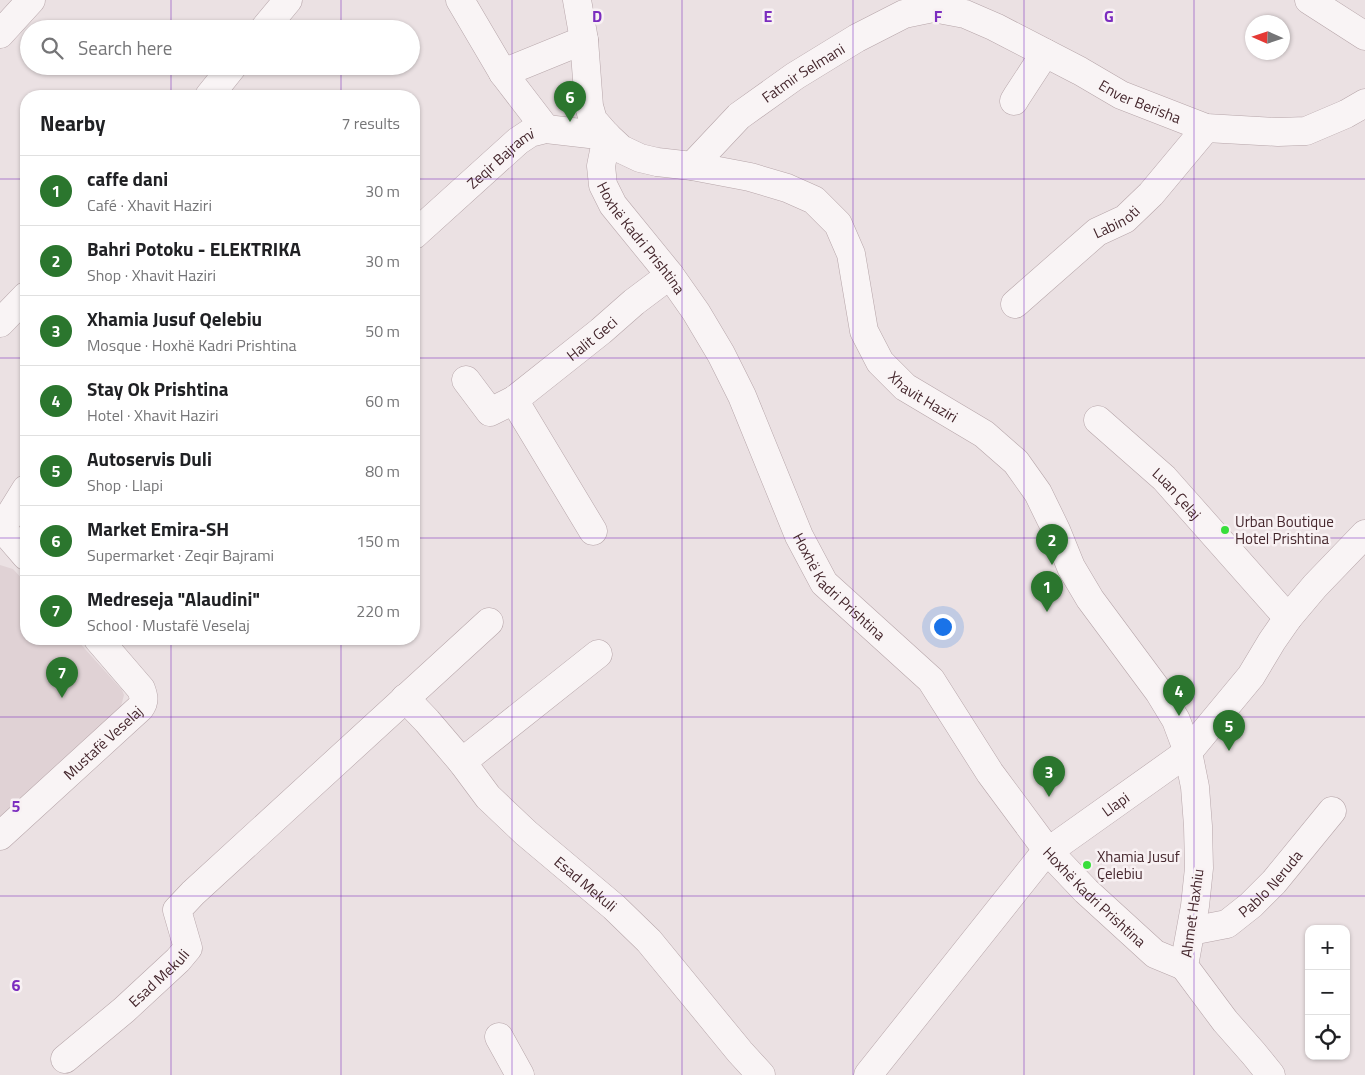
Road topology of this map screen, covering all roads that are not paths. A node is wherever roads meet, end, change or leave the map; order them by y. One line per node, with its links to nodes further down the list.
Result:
1 (31, 0): 8 (street)
2 (288, 0): 7 (street)
3 (460, 0): 12 (street)
4 (577, 0): 10 (street, Xhavit Haziri)
5 (1309, 0): 9 (street)
6 (932, 4): 11 (street, Enver Berisha); 20 (street, Fatmir Selmani)
7 (271, 20)
8 (0, 34)
9 (1365, 36)
10 (584, 40): 12 (street); 19 (street, Xhavit Haziri)
11 (1045, 53): 15 (street); 17 (street, Enver Berisha)
12 (503, 73): 18 (street)
13 (226, 75): 14 (street)
14 (214, 90)
15 (1014, 101)
16 (1365, 102): 17 (street, Enver Berisha)
17 (1206, 128): 24 (street, Labinoti)
18 (546, 129): 19 (street, Zeqir Bajrami); 21 (street, Zeqir Bajrami)
19 (608, 136): 20 (street, Xhavit Haziri); 22 (street, Hoxhë Kadri Prishtina)
20 (692, 166): 39 (street, Xhavit Haziri)
21 (420, 230)
22 (670, 275): 27 (street, Halit Geci); 43 (street, Hoxhë Kadri Prishtina)
23 (20, 302): 25 (street)
24 (1015, 304)
25 (0, 323)
26 (466, 380): 27 (street, Halit Geci)
27 (514, 400): 31 (street)
28 (1098, 420): 34 (street, Luan Çelaj)
29 (20, 499): 30 (street)
30 (1, 529): 33 (street)
31 (593, 532)
32 (1365, 534): 34 (street, Llapi)
33 (20, 550)
34 (1288, 618): 39 (street, Llapi)
35 (489, 622): 38 (street, Esad Mekuli)
36 (103, 645): 42 (street, Mustafë Veselaj)
37 (598, 654): 40 (street)
38 (405, 698): 40 (street, Esad Mekuli); 47 (street, Esad Mekuli)
39 (1188, 752): 43 (street, Llapi); 44 (street, Ahmet Haxhiu)
40 (462, 762): 49 (street, Esad Mekuli)
41 (1332, 811): 44 (street, Pablo Neruda)
42 (0, 836)
43 (1047, 850): 45 (street, Hoxhë Kadri Prishtina); 50 (street, Llapi)
44 (1191, 931): 45 (street, Ahmet Haxhiu)
45 (1184, 966): 51 (street, Ahmet Haxhiu)
46 (499, 1037): 48 (street)
47 (65, 1059)
48 (520, 1075)
49 (761, 1075)
50 (868, 1075)
51 (1271, 1075)

